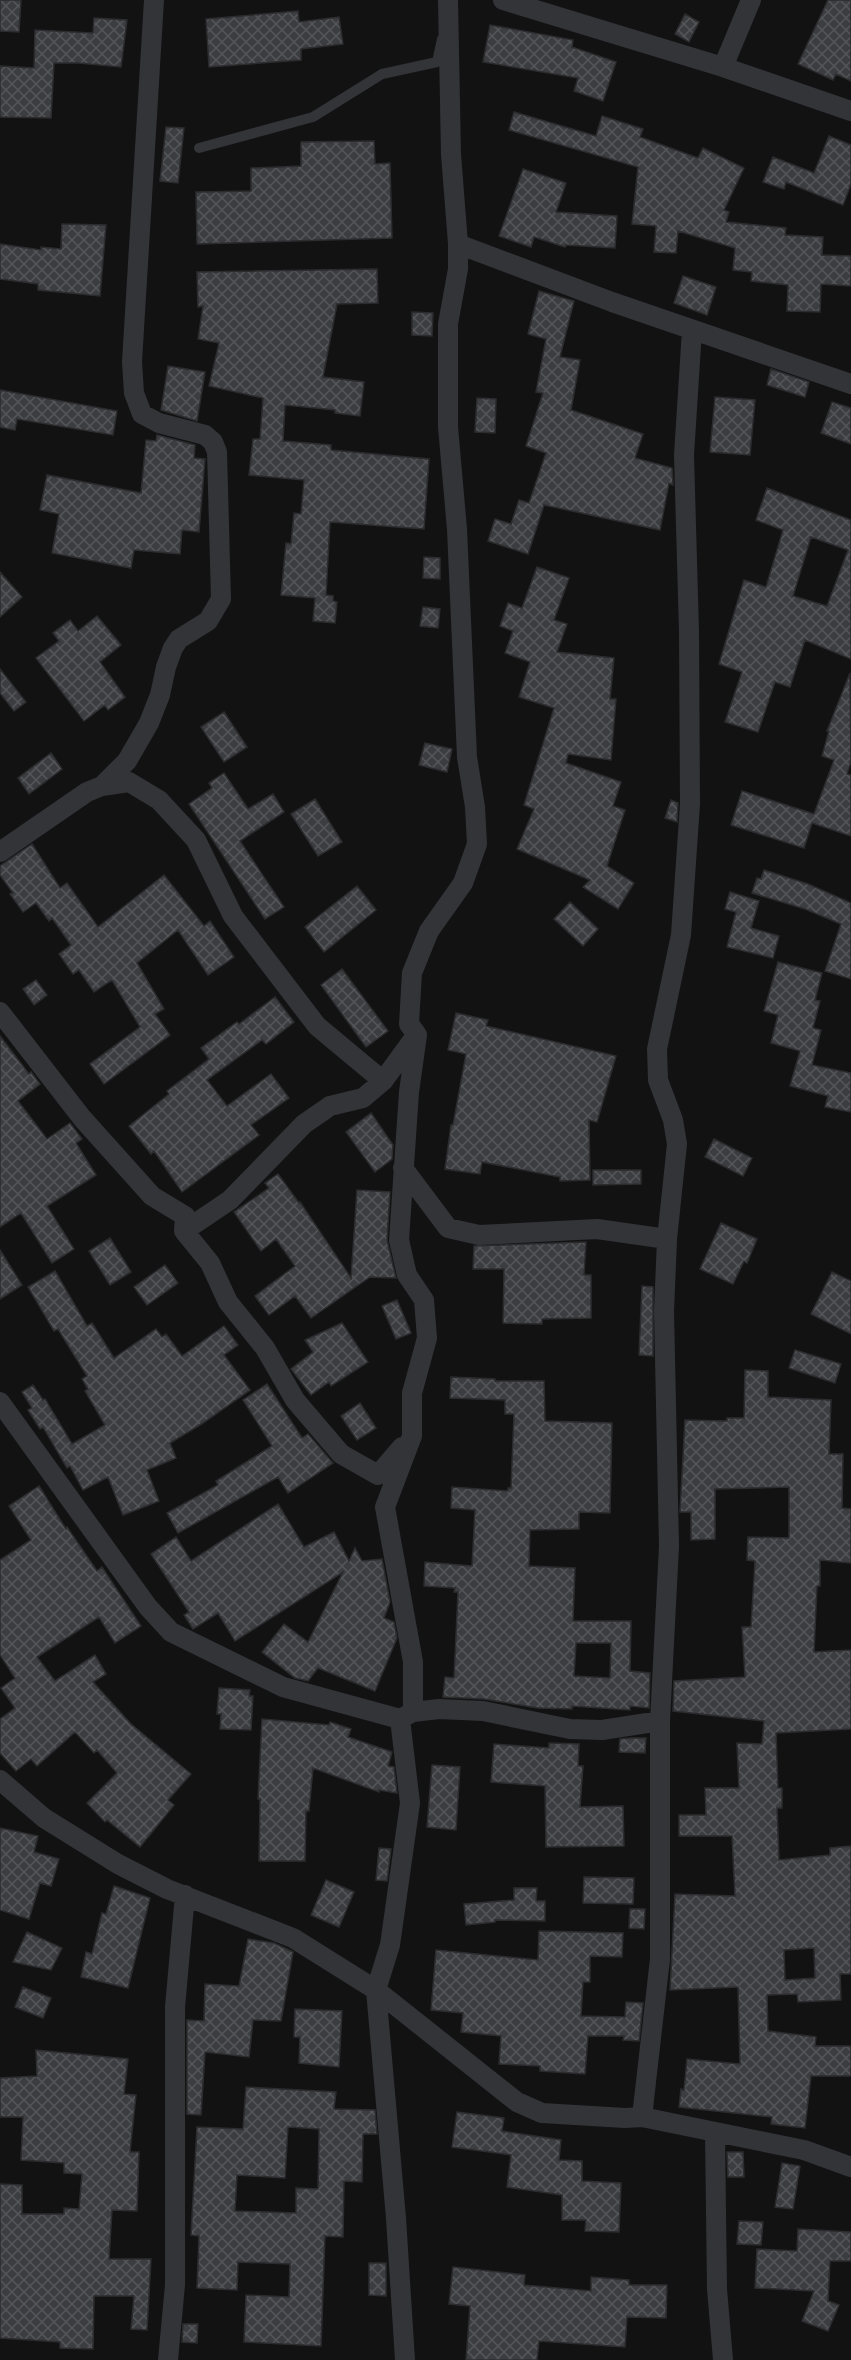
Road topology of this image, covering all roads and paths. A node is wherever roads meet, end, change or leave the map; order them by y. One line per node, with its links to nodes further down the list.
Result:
1 (154, 0): 11 (street)
2 (503, 0): 5 (street)
3 (751, 0): 5 (street)
4 (448, 6): 7 (lane); 8 (street)
5 (723, 67): 6 (street)
6 (851, 111)
7 (199, 148)
8 (458, 244): 9 (street); 14 (street)
9 (692, 330): 10 (street); 18 (street)
10 (851, 384)
11 (102, 786): 12 (street); 15 (street)
12 (0, 852)
13 (0, 1012): 17 (street)
14 (417, 1035): 15 (street); 16 (street)
15 (383, 1080): 17 (street)
16 (403, 1168): 18 (street); 20 (street)
17 (184, 1231): 21 (street)
18 (667, 1239): 24 (street)
19 (0, 1402): 23 (street)
20 (412, 1436): 21 (street); 22 (street)
21 (378, 1475): 22 (street)
22 (385, 1507): 23 (street)
23 (406, 1715): 24 (street); 27 (street)
24 (660, 1721): 28 (street)
25 (0, 1780): 26 (street)
26 (185, 1895): 27 (street); 31 (street)
27 (376, 1990): 28 (street); 32 (street)
28 (642, 2117): 29 (street)
29 (715, 2133): 30 (street); 33 (street)
30 (851, 2167)
31 (168, 2360)
32 (405, 2360)
33 (723, 2360)

